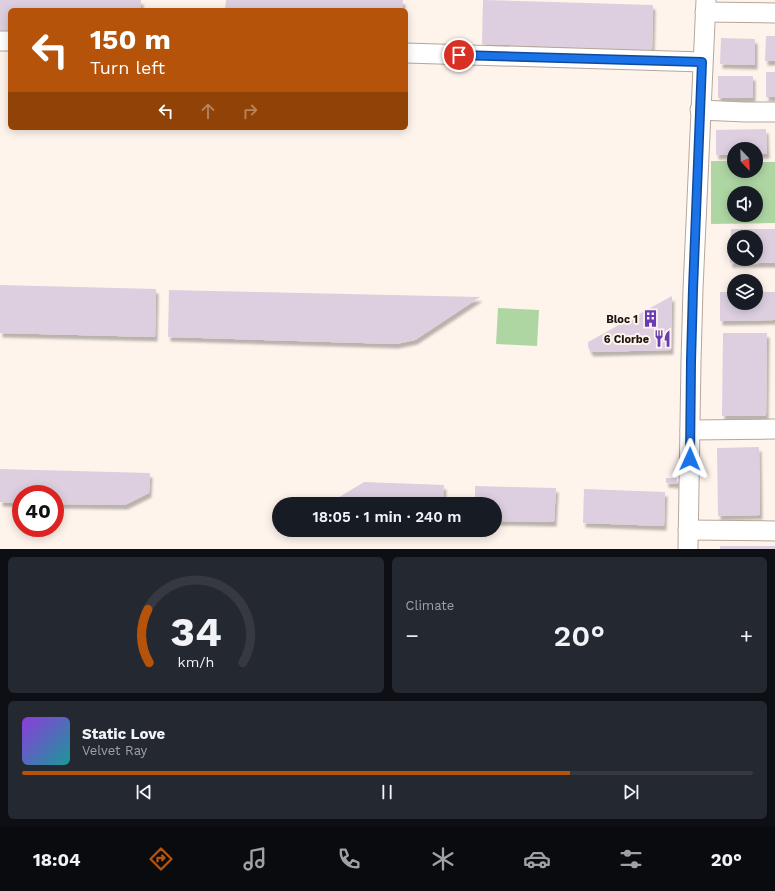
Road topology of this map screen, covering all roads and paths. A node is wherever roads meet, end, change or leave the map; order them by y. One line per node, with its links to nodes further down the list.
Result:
1 (705, 6): 2 (street); 4 (street)
2 (775, 13)
3 (408, 53): 4 (street)
4 (702, 62): 5 (street)
5 (700, 110): 6 (street); 8 (street)
6 (775, 112)
7 (775, 429): 8 (street)
8 (690, 430): 9 (street)
9 (688, 530): 10 (street); 11 (street)
10 (775, 531)
11 (688, 549)

